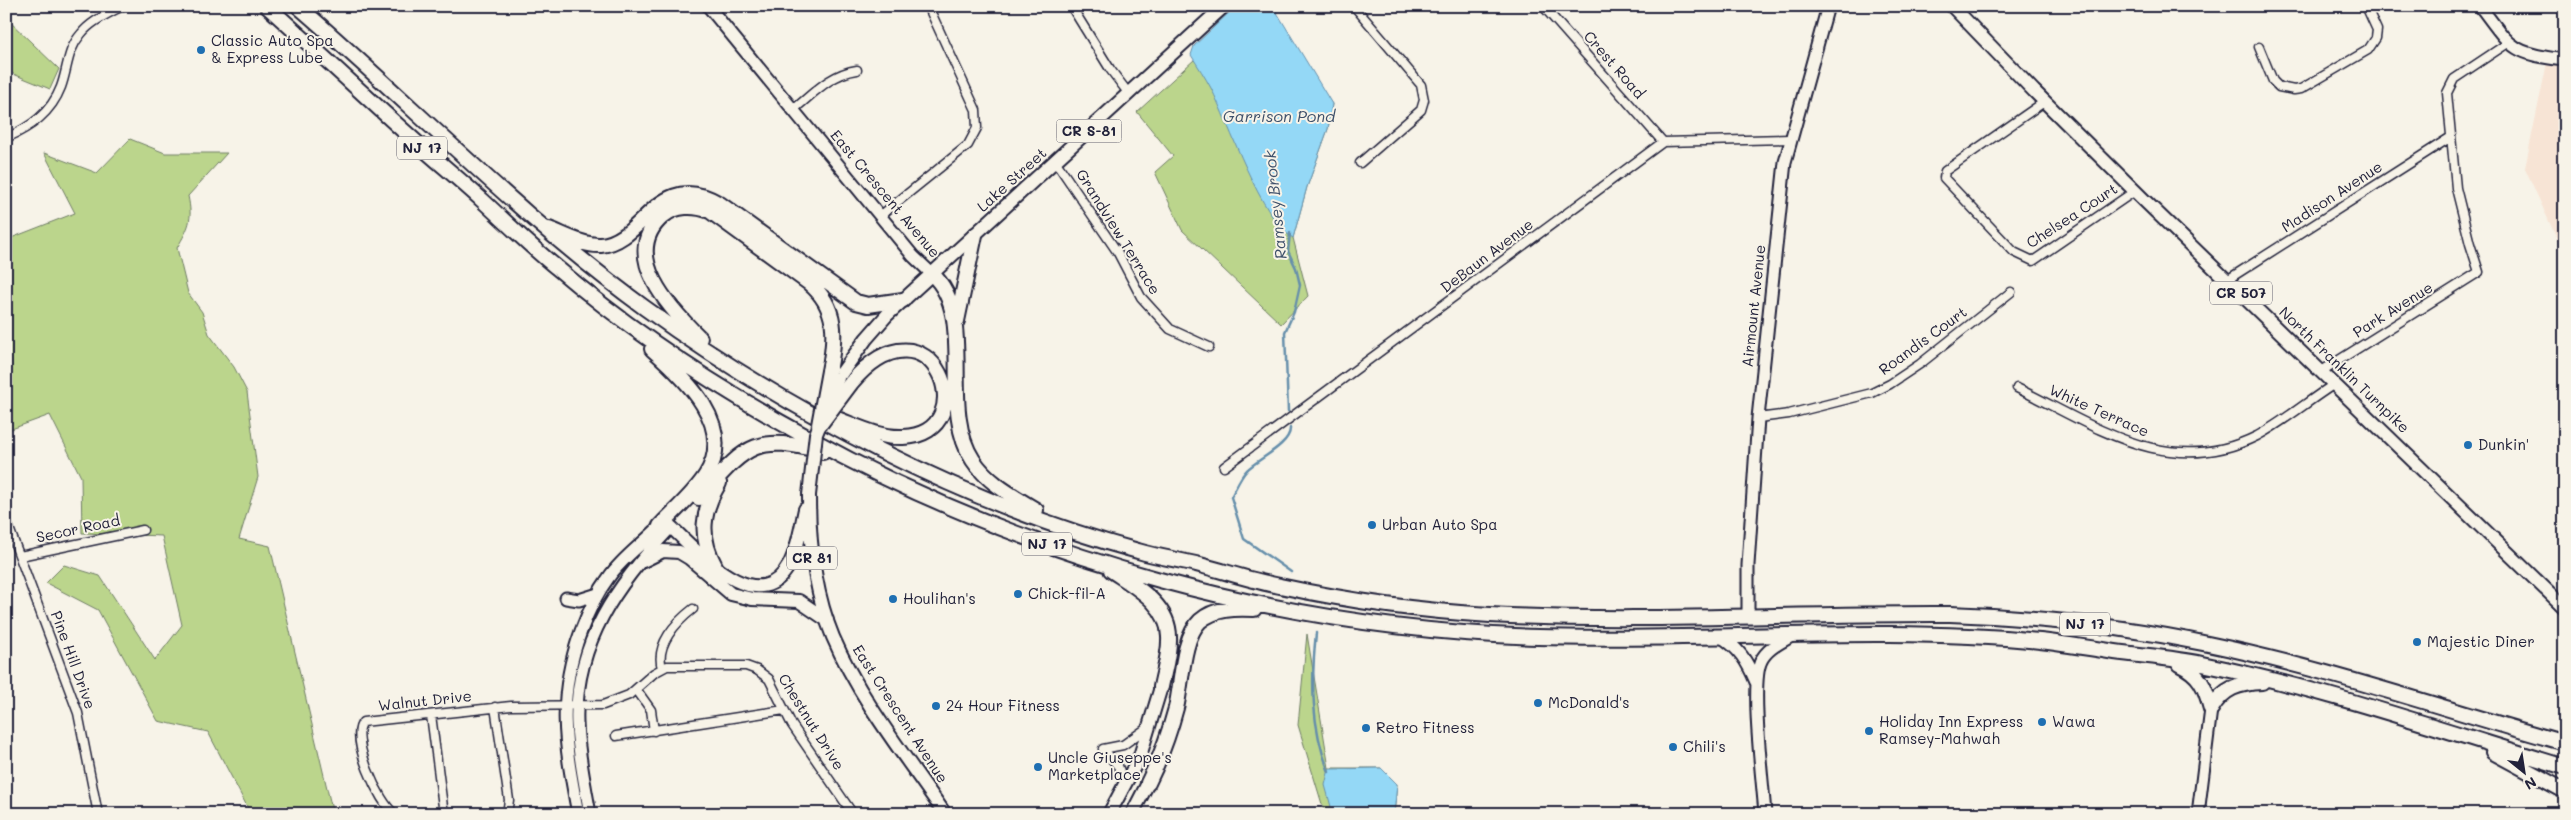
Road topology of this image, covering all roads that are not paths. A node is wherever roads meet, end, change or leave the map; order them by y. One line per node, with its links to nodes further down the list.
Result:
1 (122, 6): 22 (street)
2 (267, 6): 34 (highway, NJ 17)
3 (298, 6): 29 (highway, NJ 17)
4 (708, 6): 20 (street, East Crescent Avenue)
5 (928, 6): 28 (street)
6 (1071, 6): 18 (street)
7 (1224, 6): 18 (main road, Lake Street / CR S-81)
8 (1354, 6): 26 (street)
9 (1543, 6): 24 (street, Crest Road)
10 (1828, 6): 23 (street, Airmount Avenue)
11 (1952, 6): 19 (main road, North Franklin Turnpike / CR 507)
12 (2366, 6): 15 (street)
13 (2480, 6): 14 (street)
14 (2508, 42): 16 (street); 21 (street)
15 (2259, 47)
16 (2565, 60)
17 (857, 70): 20 (street)
18 (1130, 94): 25 (main road, Lake Street / CR S-81)
19 (2044, 102): 27 (main road, North Franklin Turnpike / CR 507); 27 (street, Chelsea Court)
20 (793, 110): 28 (street, East Crescent Avenue)
21 (2451, 137): 32 (street, Madison Avenue); 39 (street, Park Avenue)
22 (6, 138)
23 (1790, 139): 24 (street); 44 (street, Airmount Avenue)
24 (1663, 142): 47 (street, DeBaun Avenue)
25 (1056, 162): 30 (main road, Lake Street / CR S-81); 37 (street, Grandview Terrace)
26 (1360, 163)
27 (2135, 191): 32 (main road, North Franklin Turnpike / CR 507)
28 (880, 216): 31 (street, East Crescent Avenue)
29 (541, 225): 35 (highway); 38 (highway, NJ 17)
30 (975, 236): 31 (main road, Lake Street / CR S-81); 36 (highway)
31 (932, 274): 35 (main road, East Crescent Avenue); 36 (highway)
32 (2227, 280): 39 (main road, North Franklin Turnpike / CR 507)
33 (2011, 292): 44 (street, Roandis Court)
34 (595, 299): 46 (highway, NJ 17); 51 (highway)
35 (903, 300): 40 (main road, East Crescent Avenue)
36 (954, 334): 52 (highway)
37 (1209, 347)
38 (728, 365): 40 (highway); 43 (highway, NJ 17)
39 (2320, 372): 41 (main road, North Franklin Turnpike / CR 507)
40 (834, 374): 45 (highway, bridge)
41 (2333, 385): 42 (street, White Terrace); 60 (main road, North Franklin Turnpike / CR 507)
42 (2017, 388)
43 (785, 399): 45 (highway, bridge); 52 (highway, NJ 17)
44 (1758, 418): 63 (street, Airmount Avenue)
45 (819, 426): 49 (main road, East Crescent Avenue / CR 81, bridge)
46 (859, 463): 48 (highway); 56 (highway, NJ 17)
47 (1224, 467)
48 (727, 469): 51 (highway); 57 (highway)
49 (809, 495): 57 (main road); 64 (main road, East Crescent Avenue / CR 81)
50 (6, 520): 54 (street, Pine Hill Drive)
51 (665, 527): 55 (street); 57 (main road); 58 (street)
52 (1069, 529): 63 (highway, NJ 17)
53 (143, 530): 54 (street, Secor Road)
54 (20, 556): 90 (street, Pine Hill Drive)
55 (643, 561): 64 (main road); 66 (street)
56 (1098, 561): 62 (highway, NJ 17); 73 (highway)
57 (715, 566)
58 (598, 594): 59 (street); 65 (street)
59 (566, 598)
60 (2565, 608)
61 (693, 609): 70 (street)
62 (1298, 611): 68 (highway, NJ 17); 87 (highway)
63 (1748, 615): 85 (highway, NJ 17)
64 (827, 620): 97 (main road, East Crescent Avenue / CR 81)
65 (583, 625): 66 (street); 75 (street)
66 (594, 630): 76 (street)
67 (1793, 635): 68 (highway, NJ 17); 69 (highway, NJ 17); 72 (street)
68 (1720, 636): 72 (street)
69 (2170, 659): 71 (highway, NJ 17); 78 (highway)
70 (662, 668): 74 (street); 79 (street, Chestnut Drive)
71 (2274, 681): 78 (highway); 84 (highway, NJ 17)
72 (1756, 684): 100 (street)
73 (1161, 687): 81 (main road)
74 (636, 690): 76 (street); 82 (street)
75 (564, 706): 76 (street); 77 (street, Walnut Drive); 94 (street)
76 (577, 706): 95 (street)
77 (495, 707): 80 (street, Walnut Drive); 93 (street)
78 (2211, 709): 101 (street)
79 (784, 710): 82 (street); 96 (street, Chestnut Drive)
80 (431, 715): 91 (street, Walnut Drive); 92 (street)
81 (1152, 724): 88 (main road); 88 (street)
82 (654, 731): 83 (street)
83 (616, 736)
84 (2461, 736): 86 (highway, NJ 17); 89 (highway)
85 (2561, 741)
86 (2565, 767)
87 (1148, 783): 99 (main road)
88 (1126, 786): 98 (main road)
89 (2565, 791)
90 (98, 814)
91 (395, 814)
92 (444, 814)
93 (507, 814)
94 (578, 814)
95 (590, 814)
96 (853, 814)
97 (944, 814)
98 (1109, 814)
99 (1132, 814)
100 (1765, 814)
101 (2198, 814)

